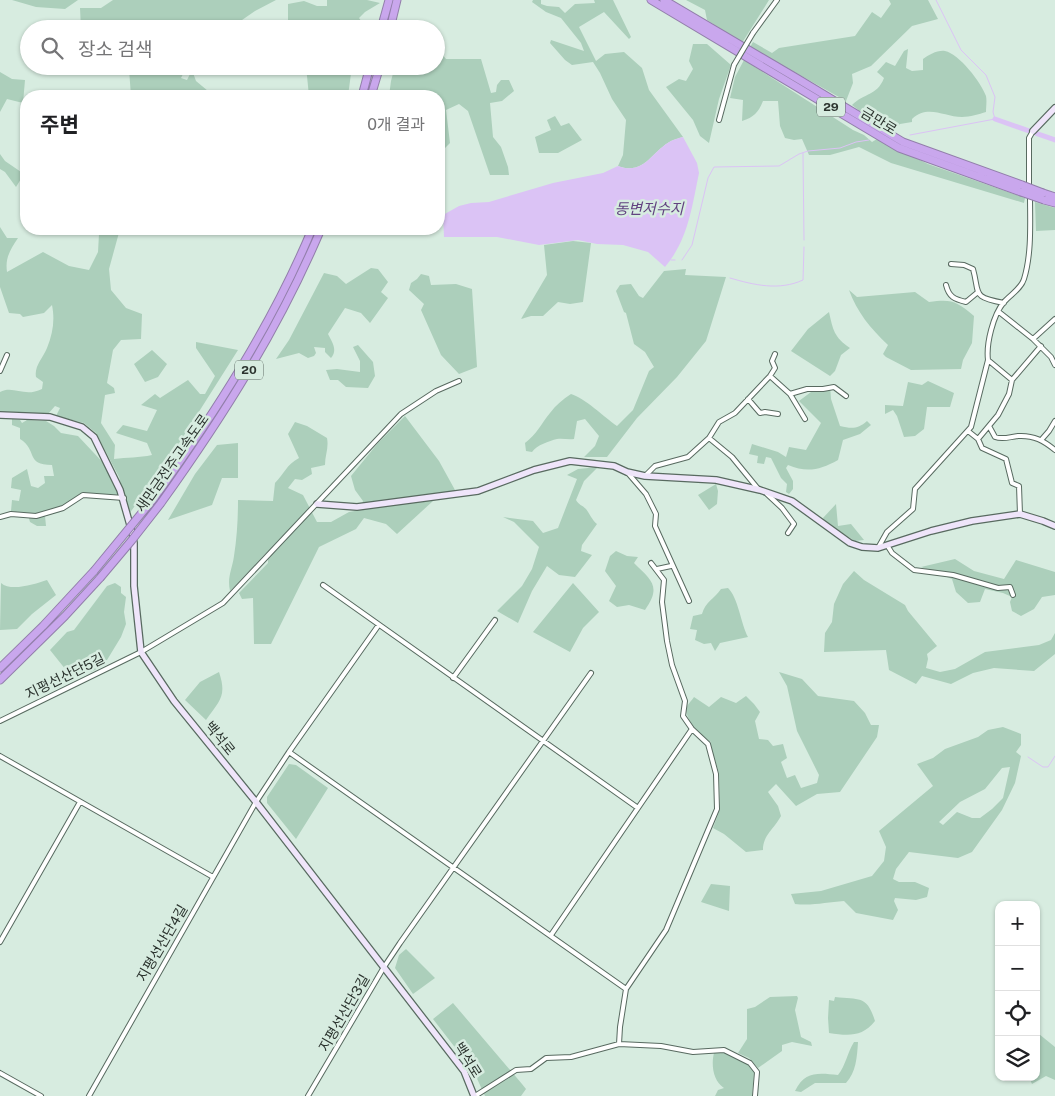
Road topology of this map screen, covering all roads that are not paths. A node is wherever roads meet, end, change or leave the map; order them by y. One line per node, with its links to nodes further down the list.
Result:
1 (388, 0): 6 (highway)
2 (398, 0): 7 (highway)
3 (651, 0): 15 (highway, 금만로 / 29)
4 (664, 0): 15 (highway, 금만로 / 29)
5 (777, 0): 13 (street, bridge)
6 (383, 20)
7 (392, 20)
8 (368, 75): 10 (highway)
9 (377, 75): 11 (highway)
10 (364, 90)
11 (373, 90)
12 (1055, 108): 14 (street)
13 (719, 120)
14 (1032, 134): 24 (street)
15 (1021, 189): 16 (highway, 금만로 / 29, bridge)
16 (1043, 197): 17 (highway, 금만로 / 29); 18 (highway, 금만로 / 29)
17 (1055, 197)
18 (1055, 203)
19 (309, 235): 70 (highway, 새만금전주고속도로 / 20, bridge)
20 (318, 235): 73 (highway, 새만금전주고속도로 / 20, bridge)
21 (951, 264): 23 (street)
22 (946, 285): 23 (street)
23 (978, 292): 24 (street)
24 (1004, 303): 25 (street)
25 (999, 312): 27 (street); 31 (street)
26 (1055, 319): 27 (street)
27 (1033, 340): 28 (street)
28 (1041, 346): 32 (street); 35 (street)
29 (775, 354): 34 (street)
30 (7, 356): 33 (street)
31 (988, 360): 35 (street); 45 (street)
32 (1055, 364)
33 (0, 371)
34 (770, 376): 37 (street); 39 (street)
35 (1012, 380): 44 (street)
36 (459, 381): 54 (street, 지평선산단5길)
37 (790, 394): 38 (street); 42 (street)
38 (846, 396)
39 (748, 399): 40 (street); 46 (street)
40 (778, 414)
41 (0, 415): 53 (street, 백석로)
42 (804, 419)
43 (1055, 421): 48 (street)
44 (989, 426): 47 (street); 48 (street)
45 (968, 430): 47 (street); 60 (street)
46 (709, 438): 51 (street); 52 (street)
47 (978, 439): 55 (street)
48 (1042, 439): 49 (street)
49 (1055, 450)
50 (627, 472): 51 (street); 54 (street); 62 (street)
51 (644, 476): 52 (street)
52 (762, 491): 58 (street); 60 (street)
53 (123, 498): 56 (street); 69 (street, 백석로)
54 (317, 504): 69 (street, 지평선산단5길)
55 (1020, 514): 57 (street); 59 (street)
56 (0, 517)
57 (1055, 526)
58 (788, 533)
59 (887, 545): 60 (street); 65 (street)
60 (878, 548)
61 (651, 563): 63 (street)
62 (671, 566): 63 (street); 66 (street)
63 (657, 569): 75 (street)
64 (323, 585): 68 (street)
65 (1013, 595)
66 (689, 601)
67 (495, 620): 72 (street)
68 (378, 626): 72 (street); 77 (street, 지평선산단4길)
69 (141, 652): 74 (street, 지평선산단5길); 80 (street, 백석로)
70 (0, 668)
71 (591, 673): 76 (street, 지평선산단3길)
72 (453, 678): 76 (street)
73 (0, 680)
74 (0, 720)
75 (692, 730): 81 (street); 87 (street)
76 (543, 743): 81 (street); 82 (street, 지평선산단3길)
77 (289, 752): 80 (street, 지평선산단4길); 82 (street)
78 (0, 756): 79 (street)
79 (80, 802): 83 (street); 85 (street)
80 (256, 802): 83 (street, 지평선산단4길); 86 (street, 백석로)
81 (638, 808): 84 (street)
82 (454, 867): 84 (street); 86 (street, 지평선산단3길)
83 (213, 876): 91 (street, 지평선산단4길)
84 (551, 935): 87 (street)
85 (0, 942)
86 (384, 967): 92 (street, 지평선산단3길); 93 (street, 백석로)
87 (626, 989): 88 (street)
88 (619, 1044): 93 (street); 94 (street)
89 (0, 1073): 90 (street)
90 (41, 1096)
91 (89, 1096)
92 (308, 1096)
93 (475, 1096)
94 (755, 1096)

